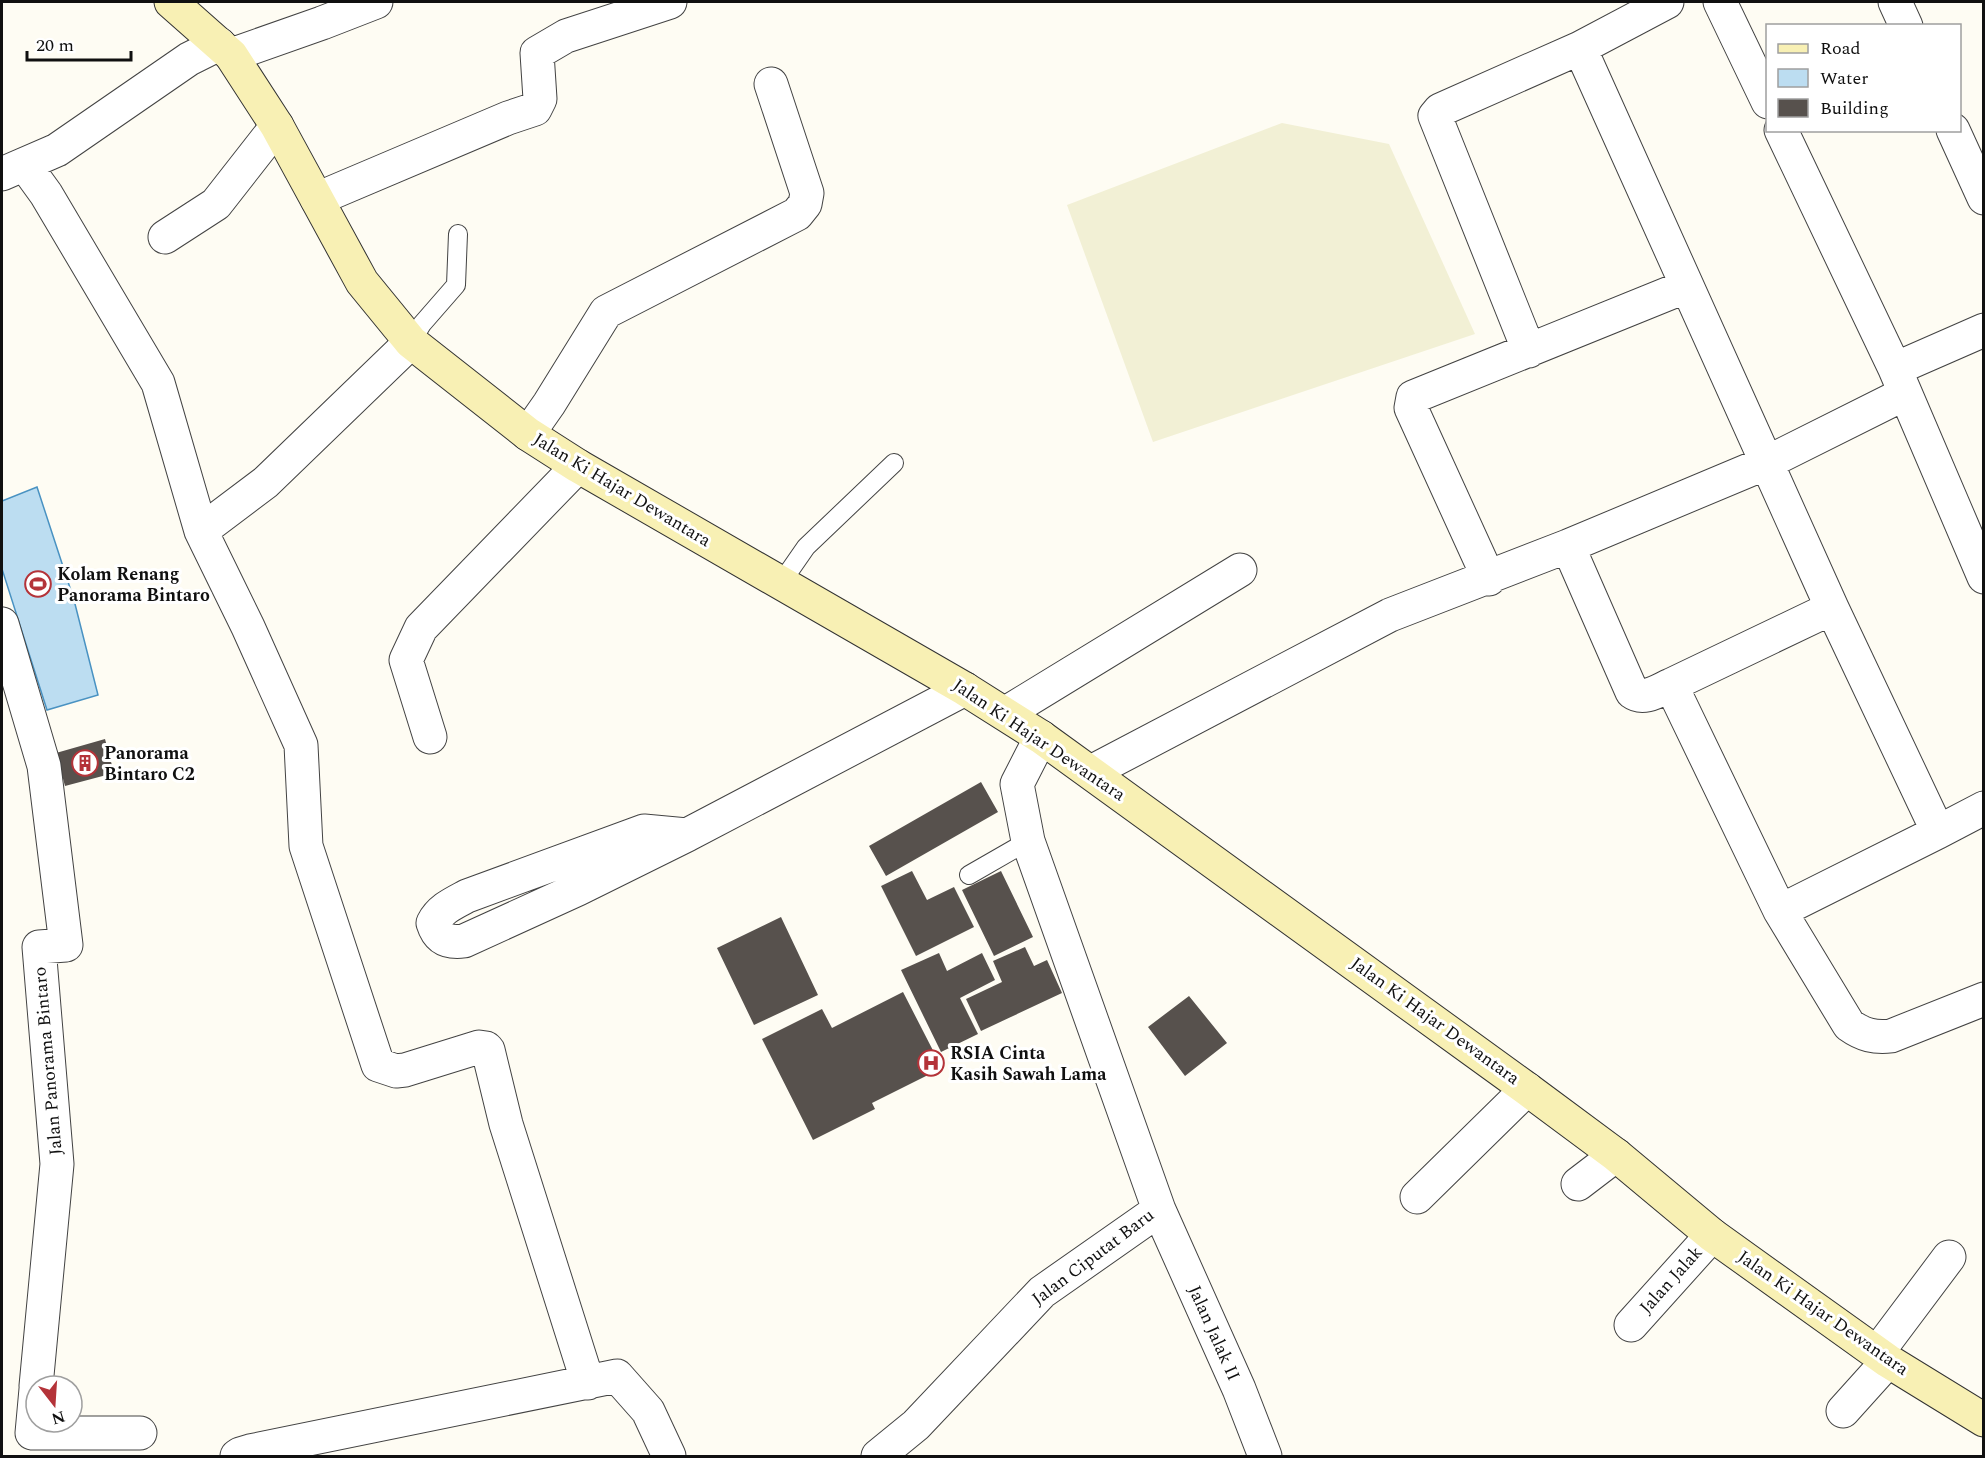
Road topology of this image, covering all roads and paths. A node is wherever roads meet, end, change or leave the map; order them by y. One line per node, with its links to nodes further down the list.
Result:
1 (171, 2): 9 (main road, Jalan Ki Hajar Dewantara)
2 (376, 2): 9 (street)
3 (670, 2): 17 (street)
4 (1667, 2): 8 (street)
5 (1720, 2): 11 (street)
6 (1895, 2): 7 (street)
7 (1905, 24)
8 (1580, 48): 20 (street); 23 (street)
9 (225, 50): 12 (main road, Jalan Ki Hajar Dewantara); 15 (street)
10 (771, 84): 25 (street)
11 (1766, 100)
12 (277, 126): 17 (main road, Jalan Ki Hajar Dewantara); 19 (street)
13 (1782, 132): 24 (street)
14 (1954, 132): 16 (street)
15 (13, 169): 29 (street)
16 (1983, 198)
17 (317, 199): 22 (main road, Jalan Ki Hajar Dewantara)
18 (458, 234): 22 (lane)
19 (165, 237)
20 (1687, 286): 23 (street); 27 (street)
21 (1983, 330): 24 (street)
22 (411, 342): 25 (main road, Jalan Ki Hajar Dewantara); 29 (street)
23 (1529, 351): 33 (street)
24 (1899, 381): 27 (street); 32 (street)
25 (528, 434): 28 (main road, Jalan Ki Hajar Dewantara)
26 (894, 463): 34 (lane)
27 (1766, 463): 30 (street); 35 (street)
28 (578, 466): 34 (main road, Jalan Ki Hajar Dewantara); 40 (street)
29 (201, 531): 60 (street)
30 (1568, 546): 33 (street); 37 (street)
31 (1240, 570): 39 (street)
32 (1983, 577)
33 (1489, 579): 42 (street)
34 (781, 583): 38 (main road, Jalan Ki Hajar Dewantara)
35 (1832, 608): 37 (street); 44 (street)
36 (2, 624): 59 (street, Jalan Panorama Bintaro)
37 (1671, 685): 48 (street)
38 (965, 689): 39 (main road, Jalan Ki Hajar Dewantara); 45 (street)
39 (1006, 713): 41 (main road, Jalan Ki Hajar Dewantara)
40 (430, 737)
41 (1041, 737): 42 (main road, Jalan Ki Hajar Dewantara); 46 (street, Jalan Ciputat Baru)
42 (1090, 772): 50 (main road, Jalan Ki Hajar Dewantara)
43 (1983, 808): 44 (street)
44 (1938, 832): 48 (street)
45 (687, 835): 45 (street)
46 (1028, 841): 47 (lane); 54 (street, Jalan Ciputat Baru)
47 (969, 875)
48 (1780, 911): 49 (street)
49 (1983, 999)
50 (1527, 1089): 51 (main road, Jalan Ki Hajar Dewantara); 53 (street)
51 (1616, 1155): 52 (street); 55 (main road, Jalan Ki Hajar Dewantara)
52 (1578, 1184)
53 (1417, 1197)
54 (1159, 1210): 67 (street, Jalan Ciputat Baru); 68 (street, Jalan Jalak II)
55 (1712, 1235): 57 (street, Jalan Jalak); 58 (main road, Jalan Ki Hajar Dewantara)
56 (1948, 1257): 58 (street)
57 (1630, 1325)
58 (1882, 1357): 61 (street); 62 (main road, Jalan Ki Hajar Dewantara)
59 (37, 1374)
60 (588, 1383): 65 (street); 66 (street)
61 (1843, 1411)
62 (1983, 1420)
63 (84, 1433): 64 (street, Jalan Panorama Bintaro)
64 (140, 1433)
65 (237, 1456)
66 (669, 1456)
67 (878, 1456)
68 (1265, 1456)

